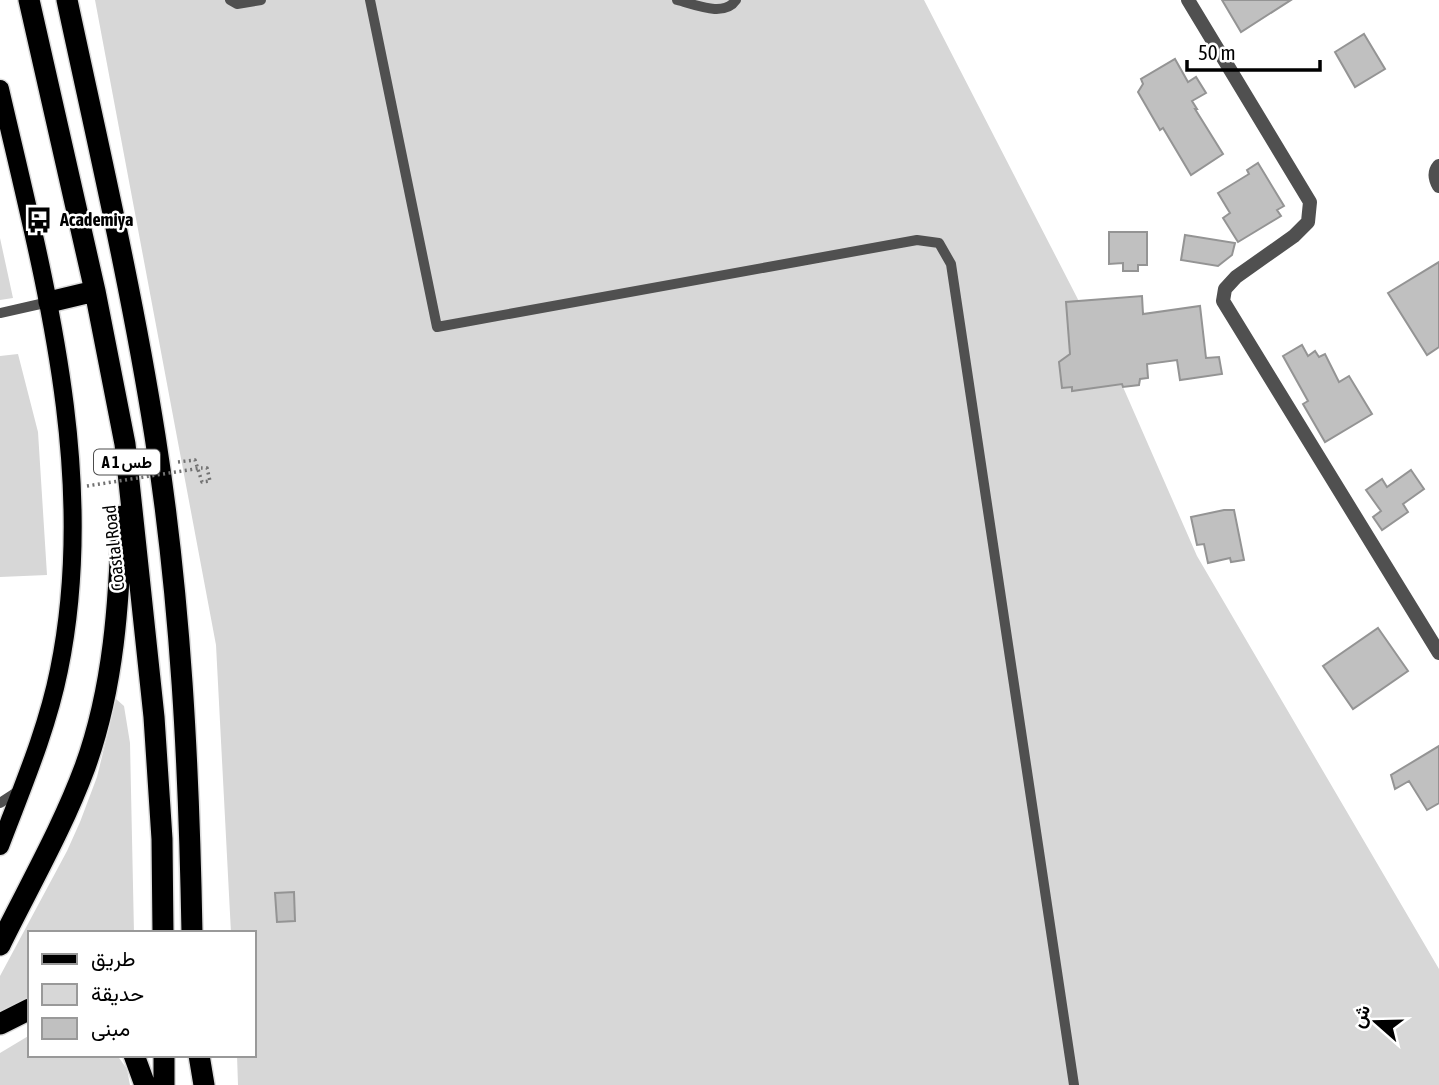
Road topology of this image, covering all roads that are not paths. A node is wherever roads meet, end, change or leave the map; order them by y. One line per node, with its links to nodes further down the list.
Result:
1 (29, 0): 12 (highway, Coastal Road / A 1 طس)
2 (67, 0): 21 (highway, A 1 طس)
3 (230, 0): 4 (lane)
4 (261, 0)
5 (370, 0): 33 (lane)
6 (677, 0): 7 (lane)
7 (736, 0)
8 (1188, 0): 16 (street)
9 (0, 89): 13 (main road)
10 (1439, 166): 11 (street)
11 (1439, 186)
12 (95, 291): 13 (highway); 15 (highway, Coastal Road / A 1 طس)
13 (49, 302): 14 (lane); 17 (main road)
14 (0, 313)
15 (125, 444): 20 (highway, Coastal Road / A 1 طس); 22 (highway)
16 (1439, 653)
17 (22, 788): 18 (lane); 19 (main road)
18 (2, 798)
19 (0, 846)
20 (163, 931)
21 (192, 931)
22 (0, 945)
23 (28, 1010): 24 (highway)
24 (0, 1024)
25 (135, 1057): 29 (highway)
26 (164, 1057): 30 (highway)
27 (194, 1057): 31 (highway)
28 (199, 1057): 32 (highway)
29 (145, 1085)
30 (164, 1085)
31 (193, 1085)
32 (204, 1085)
33 (1074, 1085)

